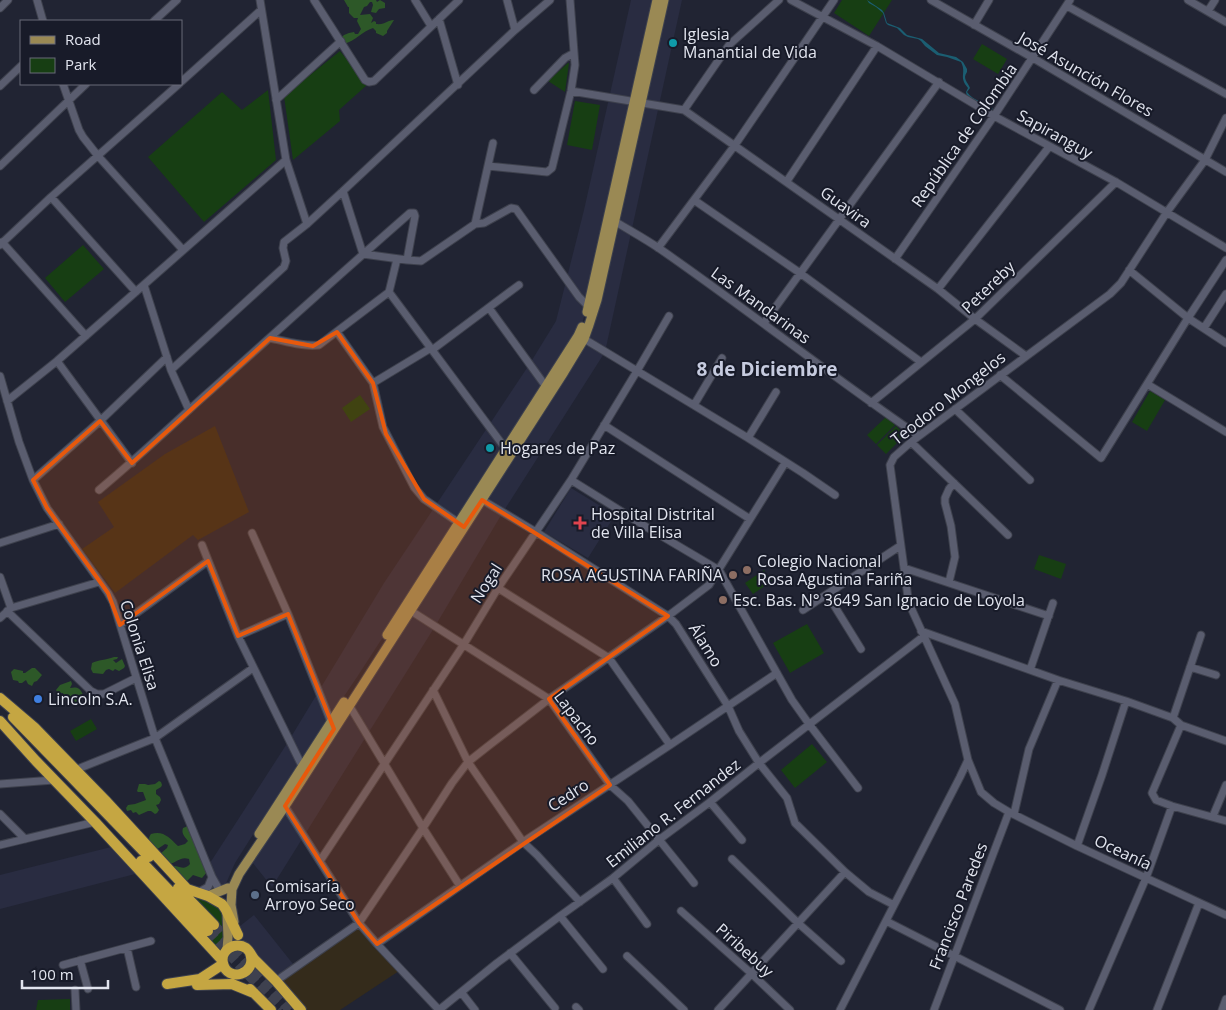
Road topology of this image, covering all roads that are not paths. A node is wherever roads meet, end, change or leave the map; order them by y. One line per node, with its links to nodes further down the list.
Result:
1 (8, 0): 21 (street)
2 (37, 0): 26 (street)
3 (177, 0): 27 (street)
4 (260, 0): 22 (street)
5 (314, 0): 32 (street)
6 (415, 0): 30 (street)
7 (459, 0): 25 (street)
8 (508, 0): 31 (street)
9 (550, 0): 31 (street)
10 (570, 0): 34 (street)
11 (657, 0): 49 (main road)
12 (664, 0): 49 (main road)
13 (779, 0): 50 (street)
14 (791, 0): 24 (street, Sapiranguy)
15 (834, 0): 24 (street)
16 (931, 0): 29 (street, José Asunción Flores)
17 (989, 0): 29 (street)
18 (1188, 0): 23 (street)
19 (1215, 0): 23 (street)
20 (1069, 3): 35 (street, República de Colombia); 46 (street)
21 (0, 8)
22 (261, 10): 37 (street); 48 (street)
23 (1208, 11): 28 (street)
24 (823, 18): 33 (street, Sapiranguy); 54 (street)
25 (439, 19): 30 (street); 42 (street)
26 (43, 20)
27 (155, 20)
28 (1226, 22)
29 (974, 24): 35 (street, José Asunción Flores)
30 (431, 26): 32 (street)
31 (515, 30): 42 (street)
32 (341, 41): 48 (street)
33 (877, 46): 38 (street, Sapiranguy); 62 (street)
34 (574, 54): 44 (street); 45 (street)
35 (1033, 58): 51 (street, República de Colombia); 58 (street, José Asunción Flores)
36 (20, 67): 43 (street)
37 (182, 81)
38 (939, 82): 51 (street, Sapiranguy); 69 (street)
39 (64, 85): 47 (street)
40 (85, 85): 47 (street)
41 (178, 85): 56 (street)
42 (458, 85): 64 (street)
43 (0, 86)
44 (534, 90)
45 (571, 91): 49 (street, Guavira); 60 (street)
46 (1226, 94)
47 (68, 100): 56 (street); 59 (street)
48 (276, 100): 57 (street)
49 (638, 103): 50 (street, Guavira); 68 (main road)
50 (684, 110): 54 (street, Guavira)
51 (994, 116): 55 (street, Sapiranguy); 78 (street, República de Colombia)
52 (1226, 118): 58 (street, Teodoro Mongelos)
53 (493, 143): 60 (street)
54 (735, 145): 62 (street, Guavira); 66 (street)
55 (1049, 147): 63 (street, Sapiranguy); 85 (street)
56 (98, 156): 65 (street); 75 (street)
57 (286, 160): 70 (street); 75 (street)
58 (1205, 160): 61 (street, José Asunción Flores); 67 (street, Teodoro Mongelos)
59 (0, 166)
60 (488, 166): 71 (street)
61 (1226, 172)
62 (787, 181): 69 (street, Guavira)
63 (1116, 182): 67 (street, Sapiranguy); 93 (street, Petereby)
64 (343, 191): 70 (street); 76 (street)
65 (51, 197): 72 (street); 86 (street)
66 (694, 200): 73 (street); 82 (street)
67 (1166, 212): 74 (street, Sapiranguy); 81 (street, Teodoro Mongelos)
68 (612, 219): 73 (street, Las Mandarinas); 90 (main road)
69 (839, 219): 78 (street, Guavira); 82 (street)
70 (307, 224): 107 (street)
71 (475, 224): 79 (street); 90 (street)
72 (1, 243): 97 (street)
73 (658, 248): 94 (street, Las Mandarinas)
74 (1226, 248)
75 (183, 250): 83 (street)
76 (363, 254): 77 (street); 79 (street); 99 (street)
77 (397, 259): 79 (street); 87 (street)
78 (895, 259): 85 (street, Guavira)
79 (407, 260)
80 (1226, 260): 92 (street)
81 (1130, 270): 92 (street); 102 (street, Teodoro Mongelos)
82 (800, 273): 94 (street); 106 (street)
83 (144, 285): 86 (street); 103 (street)
84 (519, 285): 89 (street)
85 (938, 289): 93 (street, Guavira)
86 (136, 292): 97 (street)
87 (389, 292): 96 (street); 101 (street)
88 (1226, 294): 95 (street)
89 (489, 308): 101 (street); 113 (street)
90 (591, 309): 98 (main road)
91 (669, 316): 108 (street, Nogal)
92 (1188, 318): 95 (street); 112 (street)
93 (975, 319): 102 (street, Guavira); 106 (street, Petereby)
94 (764, 323): 116 (street, Las Mandarinas)
95 (1204, 328): 100 (street)
96 (337, 332): 99 (street); 111 (street)
97 (86, 336): 105 (street)
98 (581, 337): 108 (street); 113 (main road)
99 (270, 338): 119 (street)
100 (1226, 343)
101 (432, 349): 111 (street); 126 (street)
102 (1026, 356): 109 (street, Teodoro Mongelos)
103 (166, 357): 107 (street); 120 (street)
104 (722, 358): 117 (street)
105 (57, 361): 115 (street); 120 (street)
106 (921, 362): 116 (street, Petereby)
107 (171, 370): 119 (street)
108 (638, 371): 117 (street); 121 (street, Nogal)
109 (1000, 375): 112 (street); 118 (street, Teodoro Mongelos)
110 (0, 376): 115 (street, Colonia Elisa)
111 (373, 383): 137 (street)
112 (1147, 384): 122 (street)
113 (548, 389): 126 (main road)
114 (776, 392): 124 (street)
115 (7, 401): 129 (street, Colonia Elisa)
116 (871, 403): 123 (street, Las Mandarinas)
117 (694, 405): 124 (street)
118 (955, 409): 123 (street, Teodoro Mongelos); 131 (street)
119 (189, 410): 127 (street)
120 (100, 421): 127 (street); 129 (street)
121 (604, 425): 130 (street, Nogal); 136 (street)
122 (1226, 430)
123 (920, 436): 125 (street, Teodoro Mongelos)
124 (748, 438): 128 (street)
125 (911, 442): 132 (street); 144 (street, Teodoro Mongelos)
126 (508, 452): 135 (main road)
127 (132, 463): 133 (street)
128 (785, 463): 134 (street); 136 (street)
129 (33, 480): 138 (street, Colonia Elisa)
130 (571, 480): 139 (street, Nogal); 147 (street)
131 (1030, 480)
132 (954, 483): 141 (street); 150 (street)
133 (99, 490)
134 (835, 495)
135 (479, 498): 137 (main road); 139 (street, Álamo); 154 (main road)
136 (750, 519): 147 (street)
137 (459, 523): 154 (main road)
138 (59, 524): 142 (street); 149 (street, Colonia Elisa)
139 (536, 532): 151 (street, Nogal); 158 (street, Álamo)
140 (252, 533): 157 (street)
141 (1008, 535)
142 (0, 543)
143 (202, 545): 145 (street)
144 (900, 546): 146 (street, Teodoro Mongelos); 152 (street)
145 (208, 561): 161 (street); 164 (street)
146 (904, 568): 150 (street); 162 (street, Teodoro Mongelos)
147 (719, 570): 158 (street); 171 (street)
148 (0, 577): 155 (street)
149 (100, 582): 155 (street); 161 (street, Colonia Elisa)
150 (949, 582): 159 (street)
151 (498, 588): 165 (street, Nogal); 167 (street)
152 (827, 594): 156 (street); 166 (street)
153 (1053, 603): 159 (street)
154 (408, 608): 165 (street, Lapacho); 180 (main road); 183 (main road)
155 (9, 610): 160 (street); 173 (street)
156 (803, 610)
157 (288, 614): 164 (street); 183 (street)
158 (668, 616): 167 (street); 181 (street, Álamo)
159 (1049, 616): 170 (street)
160 (0, 618)
161 (120, 625): 173 (street, Colonia Elisa)
162 (922, 633): 170 (street); 186 (street, Emiliano R. Fernandez); 191 (street, Teodoro Mongelos)
163 (1201, 635): 168 (street)
164 (238, 636): 169 (street)
165 (464, 644): 175 (street, Nogal); 177 (street, Lapacho)
166 (861, 649)
167 (608, 658): 177 (street); 190 (street)
168 (1190, 667): 172 (street); 184 (street)
169 (253, 668): 188 (street); 196 (street)
170 (1030, 670): 174 (street)
171 (777, 673): 181 (street, Cedro); 186 (street)
172 (1216, 675)
173 (136, 678): 188 (street, Colonia Elisa)
174 (1058, 680): 178 (street); 205 (street, Francisco Paredes)
175 (433, 690): 192 (street); 194 (street, Nogal)
176 (0, 698): 195 (highway)
177 (549, 699): 192 (street); 199 (street, Lapacho)
178 (1126, 702): 184 (street); 216 (street)
179 (0, 703): 182 (highway)
180 (349, 705): 183 (main road); 194 (street)
181 (728, 706): 190 (street, Cedro); 193 (street, Álamo)
182 (0, 714)
183 (336, 718): 196 (main road)
184 (1173, 718): 187 (street)
185 (0, 721): 197 (highway)
186 (809, 724): 193 (street, Emiliano R. Fernandez); 201 (street)
187 (1181, 725): 189 (street); 204 (street)
188 (155, 738): 195 (street); 220 (street, Colonia Elisa)
189 (1226, 742)
190 (670, 745): 199 (street, Cedro)
191 (968, 760): 205 (street, Teodoro Mongelos); 229 (street)
192 (468, 762): 210 (street); 214 (street)
193 (759, 763): 203 (street, Emiliano R. Fernandez); 219 (street, Álamo)
194 (384, 764): 210 (street); 218 (street, Nogal)
195 (75, 770): 226 (highway)
196 (304, 770): 202 (main road)
197 (54, 780): 198 (street); 209 (highway)
198 (0, 784)
199 (610, 785): 212 (street, Lapacho); 214 (street, Cedro)
200 (1226, 785): 207 (street)
201 (858, 788)
202 (283, 802): 218 (street); 225 (main road); 238 (main road)
203 (710, 802): 212 (street, Emiliano R. Fernandez); 213 (street)
204 (1172, 806): 207 (street); 222 (street)
205 (1011, 813): 216 (street, Oceanía); 247 (street, Francisco Paredes)
206 (0, 814): 211 (street)
207 (1213, 816): 208 (street)
208 (1226, 821)
209 (95, 822): 211 (street); 242 (highway)
210 (423, 828): 224 (street); 235 (street)
211 (24, 839): 215 (street)
212 (660, 839): 221 (street, Emiliano R. Fernandez); 223 (street, Lapacho)
213 (742, 840)
214 (523, 842): 224 (street, Cedro); 227 (street)
215 (0, 845)
216 (1077, 846): 222 (street, Oceanía)
217 (732, 859): 236 (street)
218 (320, 861): 235 (street)
219 (845, 872): 229 (street, Álamo); 236 (street)
220 (212, 877): 225 (street, Colonia Elisa); 226 (street)
221 (613, 878): 227 (street, Emiliano R. Fernandez); 237 (street)
222 (1146, 878): 228 (street, Oceanía); 276 (street)
223 (694, 883)
224 (460, 886): 240 (street, Cedro)
225 (224, 890): 226 (main road); 230 (main road)
226 (204, 894): 230 (highway)
227 (580, 902): 232 (street, Emiliano R. Fernandez)
228 (1199, 903): 233 (street, Oceanía); 277 (street)
229 (894, 905): 234 (street)
230 (226, 910): 238 (highway); 243 (main road)
231 (681, 911): 254 (street, Piribebuy)
232 (560, 916): 245 (street, Emiliano R. Fernandez); 252 (street)
233 (1226, 916)
234 (886, 921): 247 (street); 273 (street)
235 (359, 923): 240 (street); 256 (street)
236 (798, 923): 249 (street); 254 (street)
237 (647, 924)
238 (238, 935): 244 (main road)
239 (151, 941): 241 (street)
240 (377, 944): 268 (street)
241 (127, 948): 248 (street); 258 (street)
242 (213, 949): 250 (highway); 255 (highway)
243 (227, 949): 244 (highway); 250 (highway)
244 (247, 950): 253 (highway); 256 (highway)
245 (510, 954): 261 (street, Emiliano R. Fernandez); 264 (street)
246 (627, 956): 270 (street)
247 (954, 956): 274 (street, Francisco Paredes); 275 (street)
248 (80, 960): 251 (street); 260 (street)
249 (840, 961)
250 (222, 962): 253 (highway); 255 (highway)
251 (63, 965)
252 (603, 968)
253 (232, 974): 262 (highway); 262 (highway)
254 (752, 974): 271 (street); 272 (street, Piribebuy)
255 (207, 975): 257 (highway)
256 (276, 981): 267 (highway)
257 (167, 984)
258 (136, 987)
259 (75, 990): 265 (street)
260 (88, 990)
261 (461, 992): 268 (street, Emiliano R. Fernandez); 269 (street)
262 (254, 993): 266 (highway)
263 (1226, 1000): 278 (street)
264 (555, 1008)
265 (76, 1010)
266 (271, 1010)
267 (301, 1010)
268 (439, 1010)
269 (475, 1010)
270 (684, 1010)
271 (718, 1010)
272 (790, 1010)
273 (840, 1010)
274 (934, 1010)
275 (1060, 1010)
276 (1089, 1010)
277 (1157, 1010)
278 (1222, 1010)

